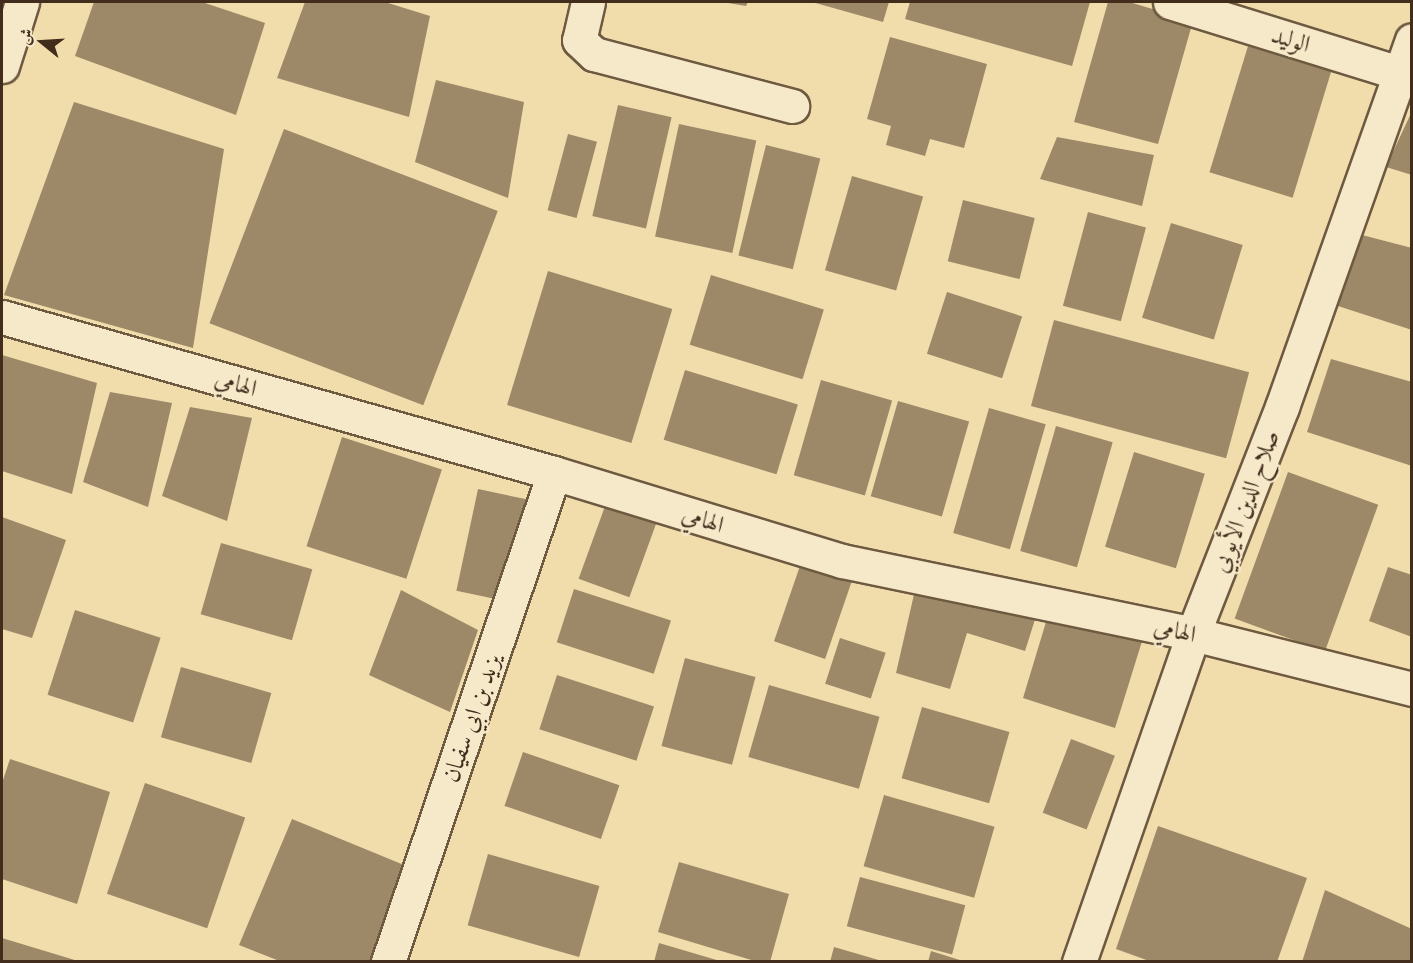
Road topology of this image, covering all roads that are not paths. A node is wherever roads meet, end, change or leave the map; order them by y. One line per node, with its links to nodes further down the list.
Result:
1 (22, 2): 5 (street)
2 (588, 2): 7 (street)
3 (1170, 2): 6 (street, الوليد)
4 (1412, 40): 6 (street, صلاح الدين الأيوبي)
5 (2, 66)
6 (1405, 75): 10 (street, صلاح الدين الأيوبي)
7 (792, 106)
8 (2, 317): 9 (street, الهامي)
9 (554, 473): 10 (street, الهامي); 12 (street, يزيد بن ابي سفيان)
10 (1193, 634): 11 (street, الهامي); 13 (street, صلاح الدين الأيوبي)
11 (1412, 689)
12 (388, 962)
13 (1079, 962)

